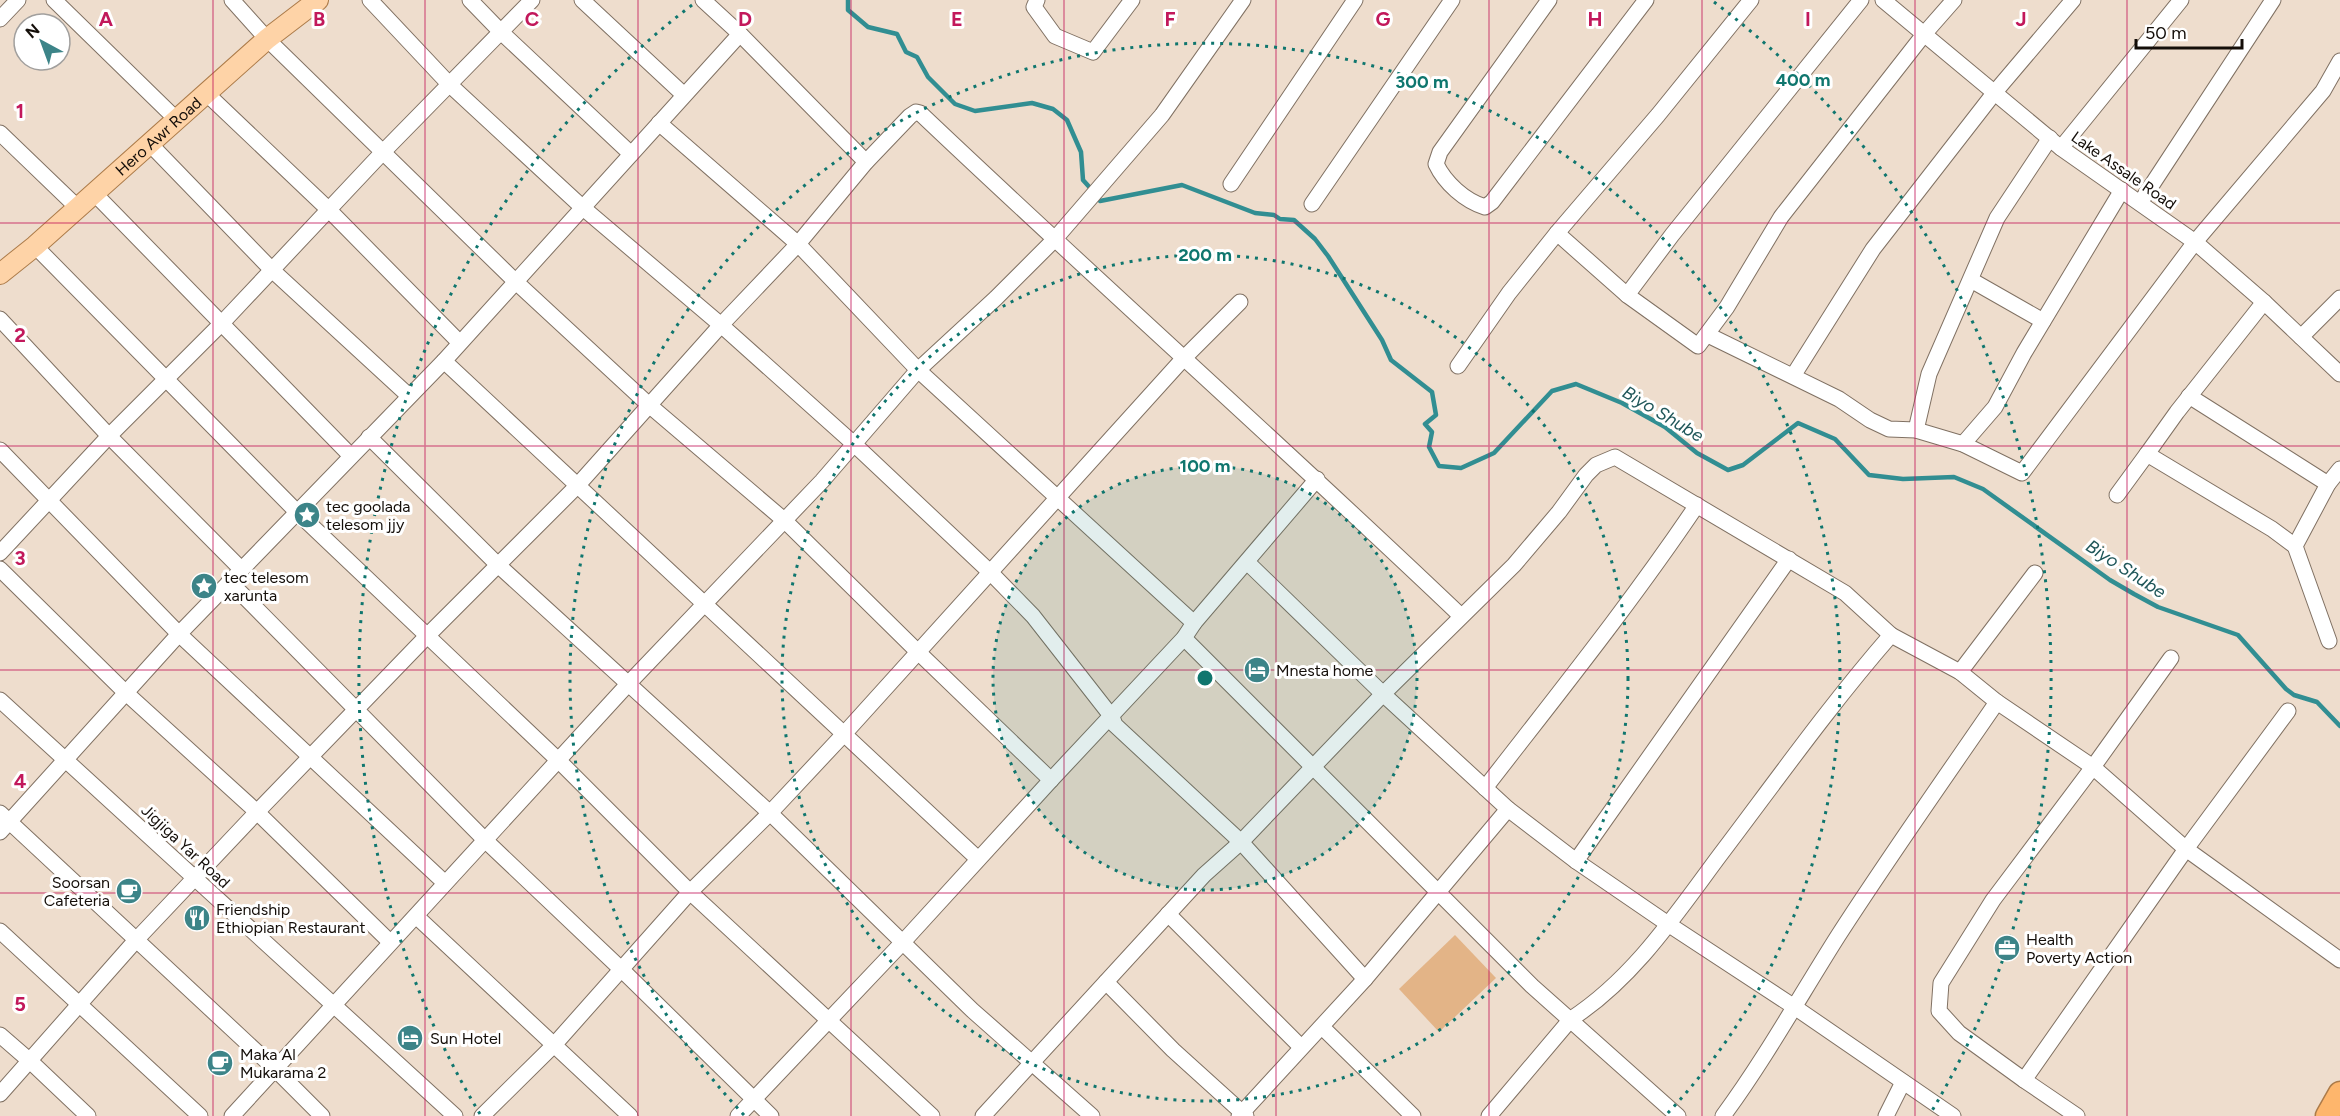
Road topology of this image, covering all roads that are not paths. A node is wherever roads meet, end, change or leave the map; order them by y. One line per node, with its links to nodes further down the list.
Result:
1 (18, 0): 24 (street)
2 (54, 0): 36 (street)
3 (232, 0): 28 (street)
4 (318, 0): 28 (main road, Hero Awr Road)
5 (370, 0): 30 (street)
6 (470, 0): 25 (street)
7 (531, 0): 25 (street)
8 (582, 0): 35 (street)
9 (703, 0): 27 (street)
10 (1036, 0): 11 (street)
11 (1132, 0)
12 (1243, 0): 53 (street)
13 (1355, 0): 44 (street)
14 (1452, 0): 48 (street)
15 (1549, 0): 16 (street)
16 (1646, 0)
17 (1751, 0): 52 (street)
18 (1861, 0): 61 (street)
19 (1883, 0): 26 (street, Lake Assale Road)
20 (1954, 0): 26 (street)
21 (2073, 0): 33 (street)
22 (2181, 0): 40 (street)
23 (2273, 0): 47 (street)
24 (0, 19)
25 (501, 32): 30 (street); 42 (street)
26 (1925, 33): 33 (street, Lake Assale Road); 69 (street)
27 (740, 34): 35 (street); 43 (street)
28 (267, 39): 34 (main road, Hero Awr Road); 41 (street)
29 (2340, 61): 32 (street)
30 (450, 85): 41 (street); 49 (street)
31 (2340, 90): 32 (street)
32 (2323, 91): 54 (street)
33 (1995, 92): 40 (street, Lake Assale Road); 77 (street)
34 (207, 94): 36 (main road, Hero Awr Road); 51 (street)
35 (684, 95): 37 (street)
36 (176, 118): 39 (main road, Hero Awr Road)
37 (659, 123): 42 (street); 55 (street)
38 (0, 133): 50 (street)
39 (149, 143): 46 (main road, Hero Awr Road); 57 (street)
40 (2056, 143): 45 (street, Lake Assale Road); 59 (street)
41 (382, 153): 51 (street); 60 (street)
42 (631, 154): 49 (street)
43 (866, 162): 53 (street); 55 (street)
44 (1231, 184)
45 (2122, 190): 47 (street, Lake Assale Road); 66 (street)
46 (94, 193): 50 (main road, Hero Awr Road); 67 (street)
47 (2140, 203): 54 (street, Lake Assale Road)
48 (1312, 204)
49 (582, 207): 60 (street); 68 (street)
50 (78, 208): 56 (main road, Hero Awr Road)
51 (329, 210): 57 (street); 71 (street)
52 (1557, 233): 61 (street); 74 (street)
53 (1054, 240): 72 (street); 75 (street)
54 (2195, 242): 64 (street, Lake Assale Road); 86 (street)
55 (798, 244): 68 (street); 75 (street)
56 (35, 246): 58 (main road, Hero Awr Road); 78 (street)
57 (272, 270): 67 (street); 79 (street)
58 (0, 274)
59 (1971, 280): 66 (street); 82 (street)
60 (516, 282): 71 (street); 81 (street)
61 (1627, 295): 69 (street)
62 (2340, 298): 70 (street)
63 (1239, 302): 72 (street)
64 (2264, 302): 70 (street, Lake Assale Road); 80 (street)
65 (0, 319): 83 (street)
66 (2043, 321): 86 (street)
67 (222, 323): 78 (street); 89 (street)
68 (721, 325): 81 (street); 85 (street)
69 (1708, 335): 77 (street)
70 (2301, 337): 76 (street, Lake Assale Road)
71 (459, 342): 73 (street)
72 (1183, 359): 91 (street); 95 (street)
73 (444, 361): 79 (street); 93 (street)
74 (1458, 366)
75 (918, 370): 85 (street); 95 (street)
76 (2340, 374)
77 (1793, 376): 82 (street)
78 (166, 379): 83 (street); 98 (street)
79 (409, 396): 84 (street)
80 (2189, 396): 88 (street); 92 (street)
81 (649, 405): 93 (street); 99 (street)
82 (1916, 430): 86 (street)
83 (109, 436): 96 (street); 106 (street)
84 (369, 437): 89 (street); 104 (street)
85 (854, 444): 99 (street); 107 (street)
86 (1963, 444)
87 (0, 450): 96 (street)
88 (2147, 454): 94 (street); 100 (street)
89 (351, 456): 98 (street)
90 (2340, 469): 92 (street)
91 (1317, 479): 103 (street); 111 (street)
92 (2328, 484): 100 (street)
93 (577, 486): 104 (street); 110 (street)
94 (2117, 495)
95 (1058, 498): 107 (street); 112 (street)
96 (49, 501): 101 (street); 113 (street)
97 (1697, 505): 102 (street); 111 (street); 136 (street)
98 (297, 512): 106 (street); 114 (street)
99 (784, 520): 110 (street); 118 (street)
100 (2295, 546): 117 (street)
101 (0, 553)
102 (1788, 559): 115 (street); 145 (street)
103 (1247, 562): 112 (street); 123 (street)
104 (498, 565): 114 (street); 121 (street)
105 (0, 569): 122 (street)
106 (241, 569): 109 (street)
107 (990, 573): 118 (street); 128 (street)
108 (2035, 573): 120 (street)
109 (229, 581): 113 (street); 126 (street)
110 (706, 604): 121 (street); 129 (street)
111 (1461, 616): 123 (street)
112 (1194, 623): 116 (street)
113 (179, 634): 122 (street); 130 (street)
114 (428, 635): 126 (street); 132 (street)
115 (1891, 635): 120 (street); 152 (street)
116 (1184, 638): 128 (street); 133 (street)
117 (2329, 641)
118 (916, 651): 129 (street); 135 (street)
119 (2171, 658): 134 (street)
120 (1960, 672): 125 (street)
121 (629, 683): 132 (street); 139 (street)
122 (125, 692): 131 (street); 138 (street)
123 (1383, 694): 133 (street); 136 (street)
124 (0, 700): 131 (street, Jigjiga Yar Road)
125 (1997, 702): 134 (street); 163 (street)
126 (356, 709): 130 (street); 141 (street)
127 (2288, 711): 143 (street)
128 (1112, 717): 135 (street); 142 (street)
129 (844, 734): 139 (street); 144 (street)
130 (310, 758): 138 (street); 147 (street)
131 (66, 759): 140 (street); 146 (street, Jigjiga Yar Road)
132 (558, 760): 141 (street); 148 (street)
133 (1313, 767): 142 (street); 149 (street)
134 (2093, 767): 143 (street); 173 (street)
135 (1051, 780): 144 (street)
136 (1485, 788): 137 (street)
137 (1508, 809): 145 (street); 149 (street)
138 (257, 812): 146 (street); 155 (street)
139 (770, 813): 148 (street); 156 (street)
140 (3, 822): 154 (street)
141 (486, 842): 147 (street); 158 (street)
142 (1241, 842): 150 (street); 159 (street)
143 (2186, 849): 157 (street); 173 (street)
144 (978, 860): 156 (street)
145 (1576, 861): 152 (street)
146 (195, 879): 154 (street); 162 (street, Jigjiga Yar Road)
147 (445, 883): 151 (street)
148 (690, 892): 158 (street); 165 (street)
149 (1436, 892): 159 (street); 164 (street)
150 (1168, 914): 160 (street); 169 (street)
151 (416, 916): 155 (street); 168 (street)
152 (1668, 924): 163 (street); 164 (street)
153 (0, 931): 161 (street)
154 (137, 939): 161 (street); 172 (street)
155 (390, 942): 162 (street)
156 (903, 942): 165 (street); 171 (street)
157 (2340, 960)
158 (622, 970): 168 (street); 177 (street)
159 (1365, 979): 166 (street)
160 (1106, 982): 171 (street); 178 (street)
161 (79, 1004): 170 (street); 180 (street)
162 (333, 1005): 172 (street); 183 (street, Jigjiga Yar Road)
163 (1793, 1006): 174 (street); 194 (street)
164 (1571, 1019): 192 (street); 193 (street)
165 (828, 1021): 177 (street); 188 (street)
166 (1322, 1027): 169 (street); 191 (street)
167 (0, 1035): 170 (street)
168 (554, 1044): 184 (street); 185 (street)
169 (1301, 1047): 178 (street)
170 (30, 1061): 175 (street); 179 (street)
171 (1031, 1063): 189 (street); 190 (street)
172 (274, 1068): 181 (street); 182 (street)
173 (2024, 1080): 197 (street)
174 (1903, 1082): 195 (street); 196 (street)
175 (0, 1094)
176 (2340, 1094): 198 (highway)
177 (754, 1101): 186 (street); 187 (street)
178 (1243, 1115)
179 (88, 1116)
180 (200, 1116)
181 (232, 1116)
182 (322, 1116)
183 (455, 1116)
184 (483, 1116)
185 (630, 1116)
186 (738, 1116)
187 (771, 1116)
188 (932, 1116)
189 (983, 1116)
190 (1092, 1116)
191 (1413, 1116)
192 (1489, 1116)
193 (1678, 1116)
194 (1723, 1116)
195 (1886, 1116)
196 (1953, 1116)
197 (2077, 1116)
198 (2327, 1116)

